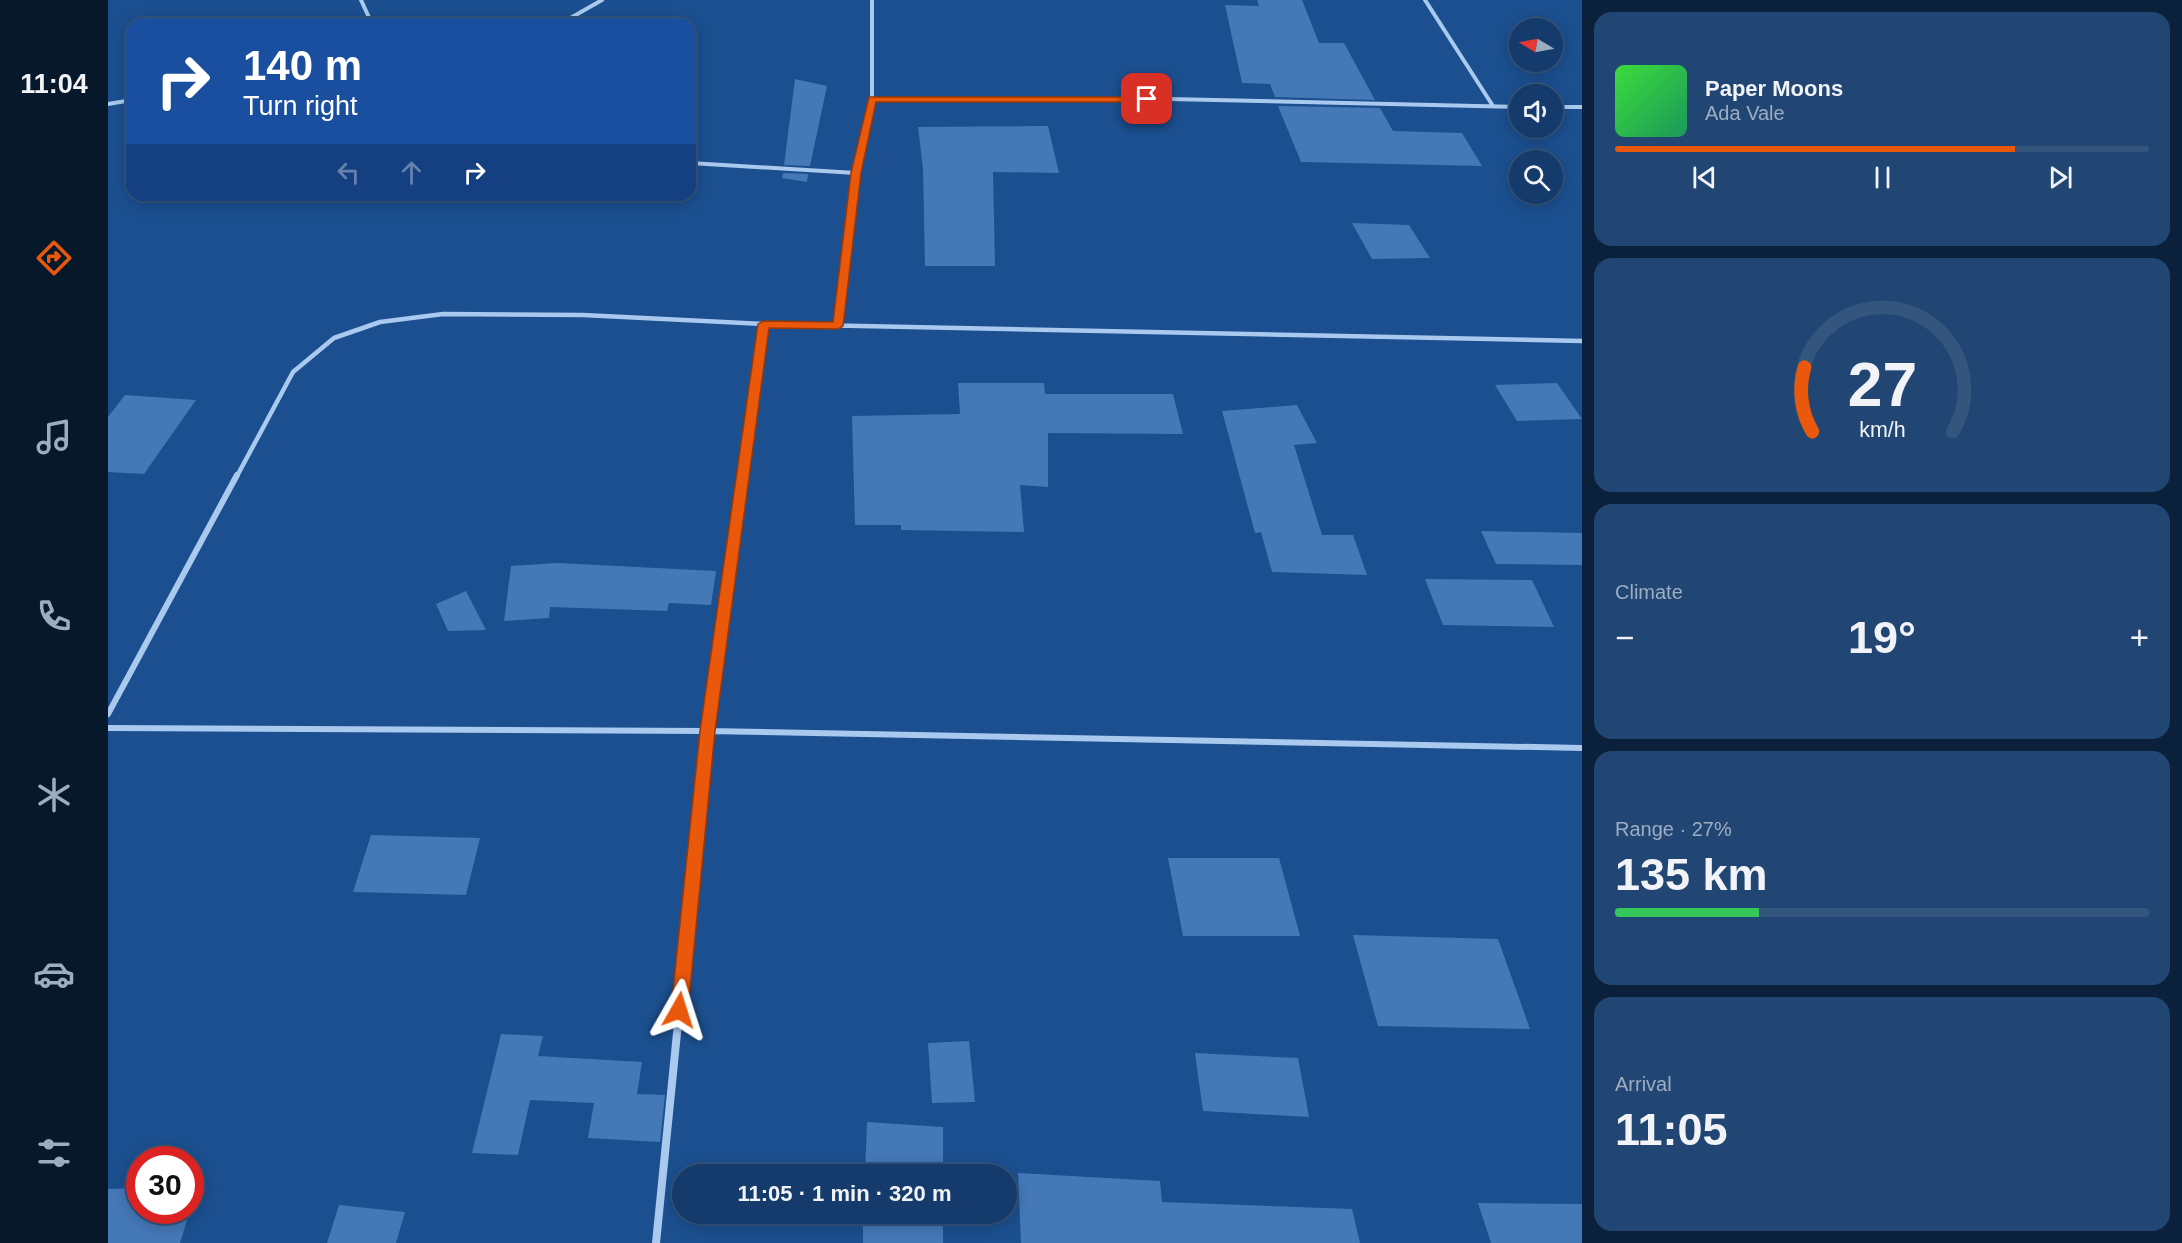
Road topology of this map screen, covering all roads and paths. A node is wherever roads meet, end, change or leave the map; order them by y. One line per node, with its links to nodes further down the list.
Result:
1 (361, 0): 5 (street)
2 (602, 0): 6 (street)
3 (872, 0): 7 (street)
4 (1425, 0): 10 (street)
5 (369, 18)
6 (570, 18)
7 (872, 99): 10 (street); 15 (street)
8 (126, 101): 9 (street)
9 (108, 104)
10 (1493, 106): 11 (street)
11 (1509, 107)
12 (1563, 107): 13 (street)
13 (1582, 108)
14 (696, 163): 15 (street)
15 (856, 173): 17 (street)
16 (764, 324): 17 (street); 19 (street); 21 (street)
17 (838, 326): 18 (street)
18 (1582, 342)
19 (108, 714)
20 (108, 728): 21 (street)
21 (707, 731): 22 (street); 23 (street)
22 (1582, 748)
23 (656, 1243)

